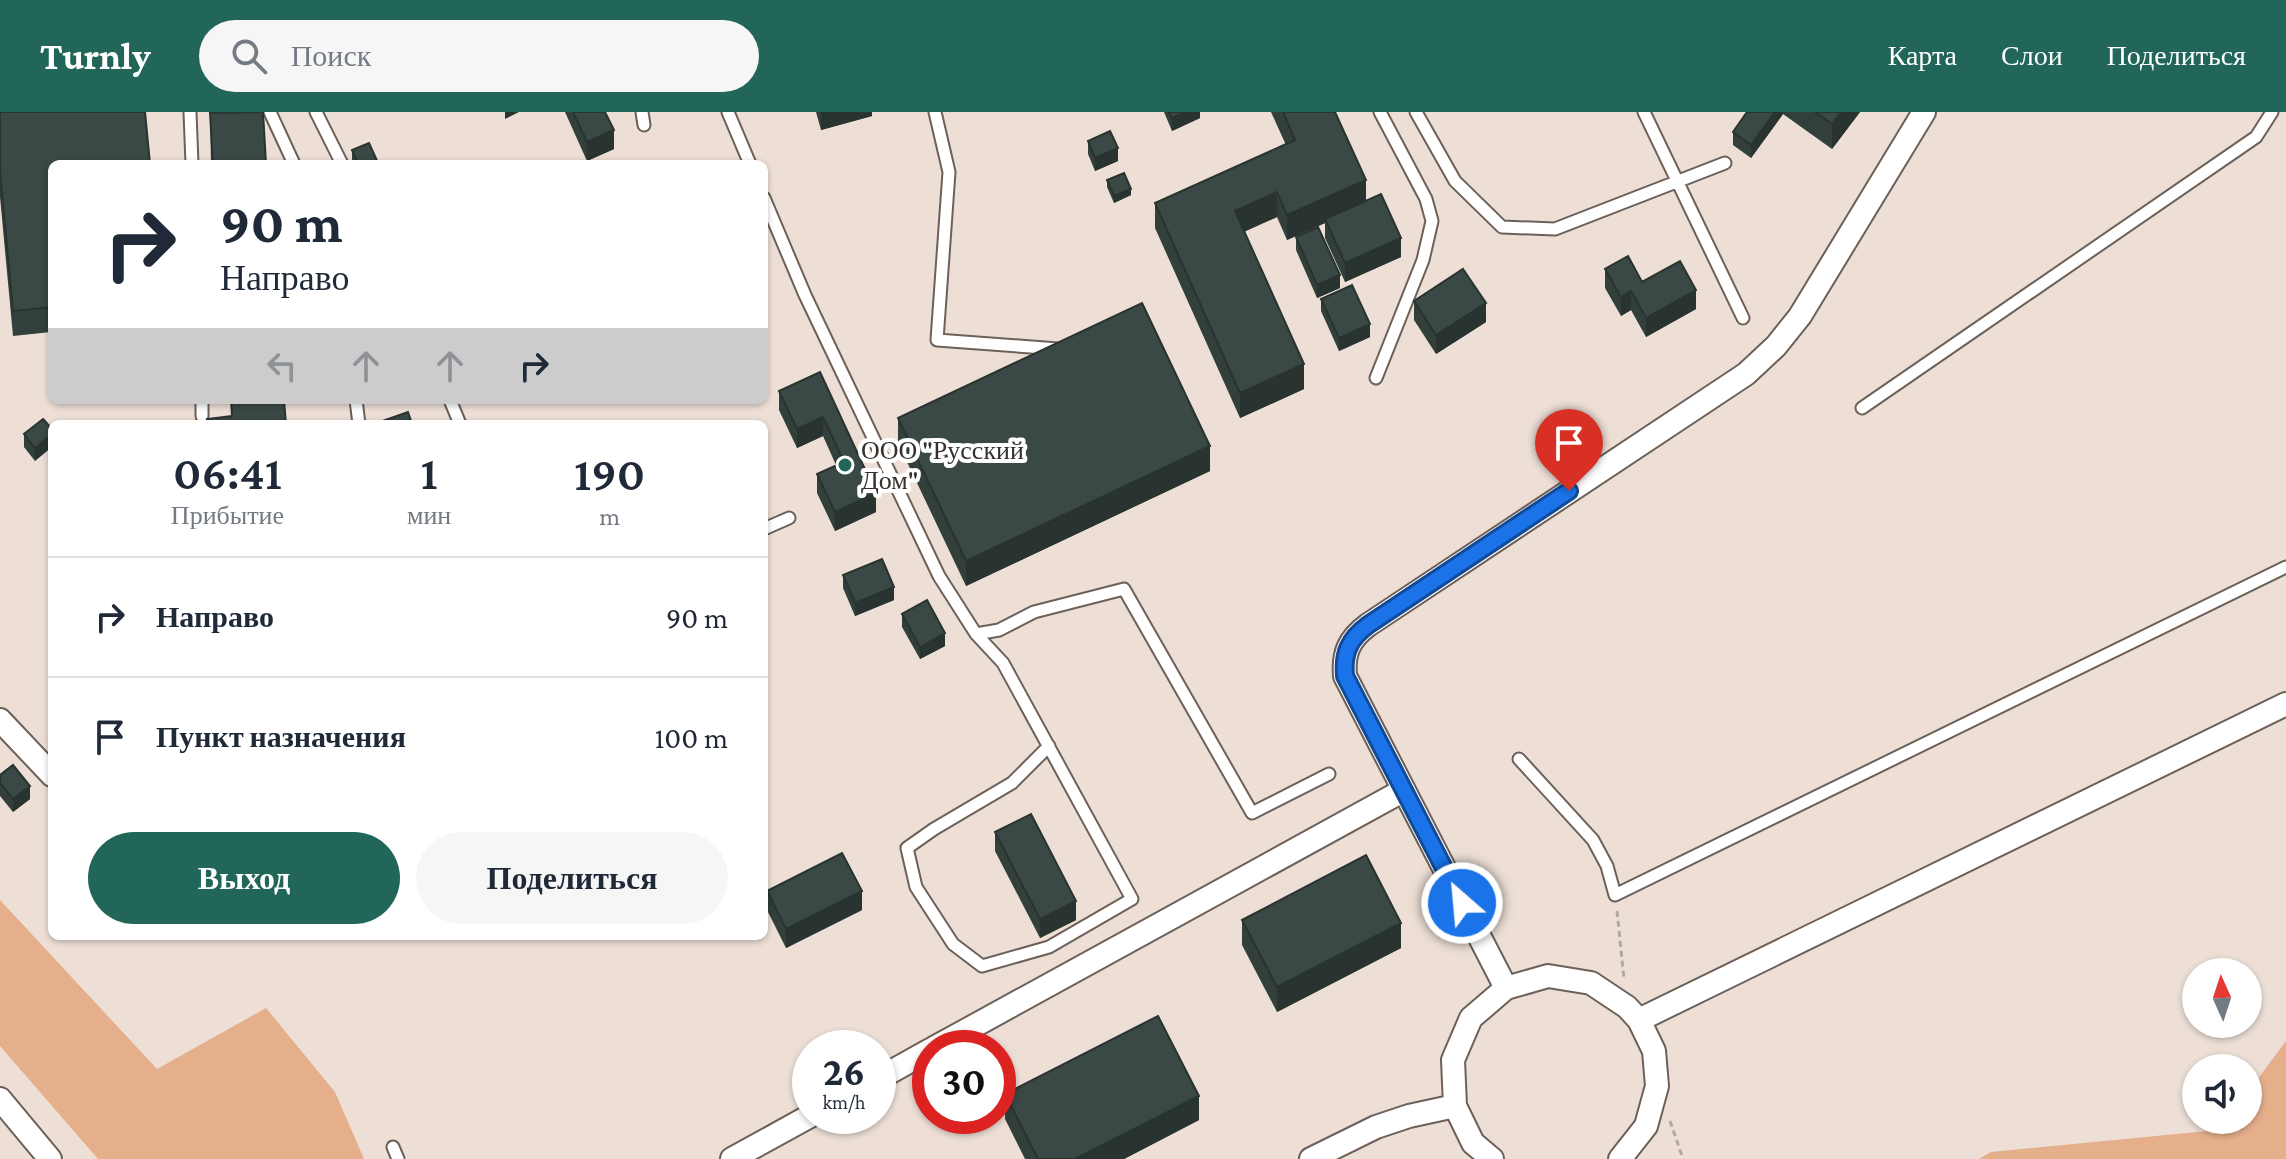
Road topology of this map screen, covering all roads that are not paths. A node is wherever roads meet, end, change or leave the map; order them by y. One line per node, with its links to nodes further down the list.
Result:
1 (190, 112): 11 (lane)
2 (270, 112): 12 (lane)
3 (316, 112): 13 (lane)
4 (728, 112): 14 (lane)
5 (935, 112): 19 (lane)
6 (1380, 112): 20 (lane)
7 (1416, 112): 16 (lane)
8 (1644, 112): 16 (lane)
9 (1924, 112): 34 (street)
10 (2272, 112): 22 (lane)
11 (192, 160)
12 (292, 160)
13 (340, 160)
14 (748, 160)
15 (1725, 163): 16 (lane)
16 (1678, 181): 18 (lane)
17 (768, 207): 27 (lane)
18 (1743, 318)
19 (1062, 349)
20 (1376, 378)
21 (202, 404): 23 (lane)
22 (1862, 408)
23 (202, 416)
24 (789, 518): 25 (lane)
25 (768, 527)
26 (2286, 567): 31 (lane)
27 (976, 634): 30 (lane); 33 (lane)
28 (2286, 704): 36 (street)
29 (0, 720): 32 (street)
30 (1049, 746): 30 (lane)
31 (1519, 759)
32 (48, 771)
33 (1329, 774)
34 (1404, 790): 35 (street); 37 (street)
35 (1506, 988): 36 (street); 39 (street)
36 (1633, 1013): 47 (street)
37 (967, 1030)
38 (0, 1099): 42 (street)
39 (1455, 1106): 45 (street); 46 (street)
40 (792, 1126): 44 (street)
41 (393, 1147): 43 (lane)
42 (50, 1159)
43 (398, 1159)
44 (732, 1159)
45 (1311, 1159)
46 (1492, 1159)
47 (1620, 1159)

